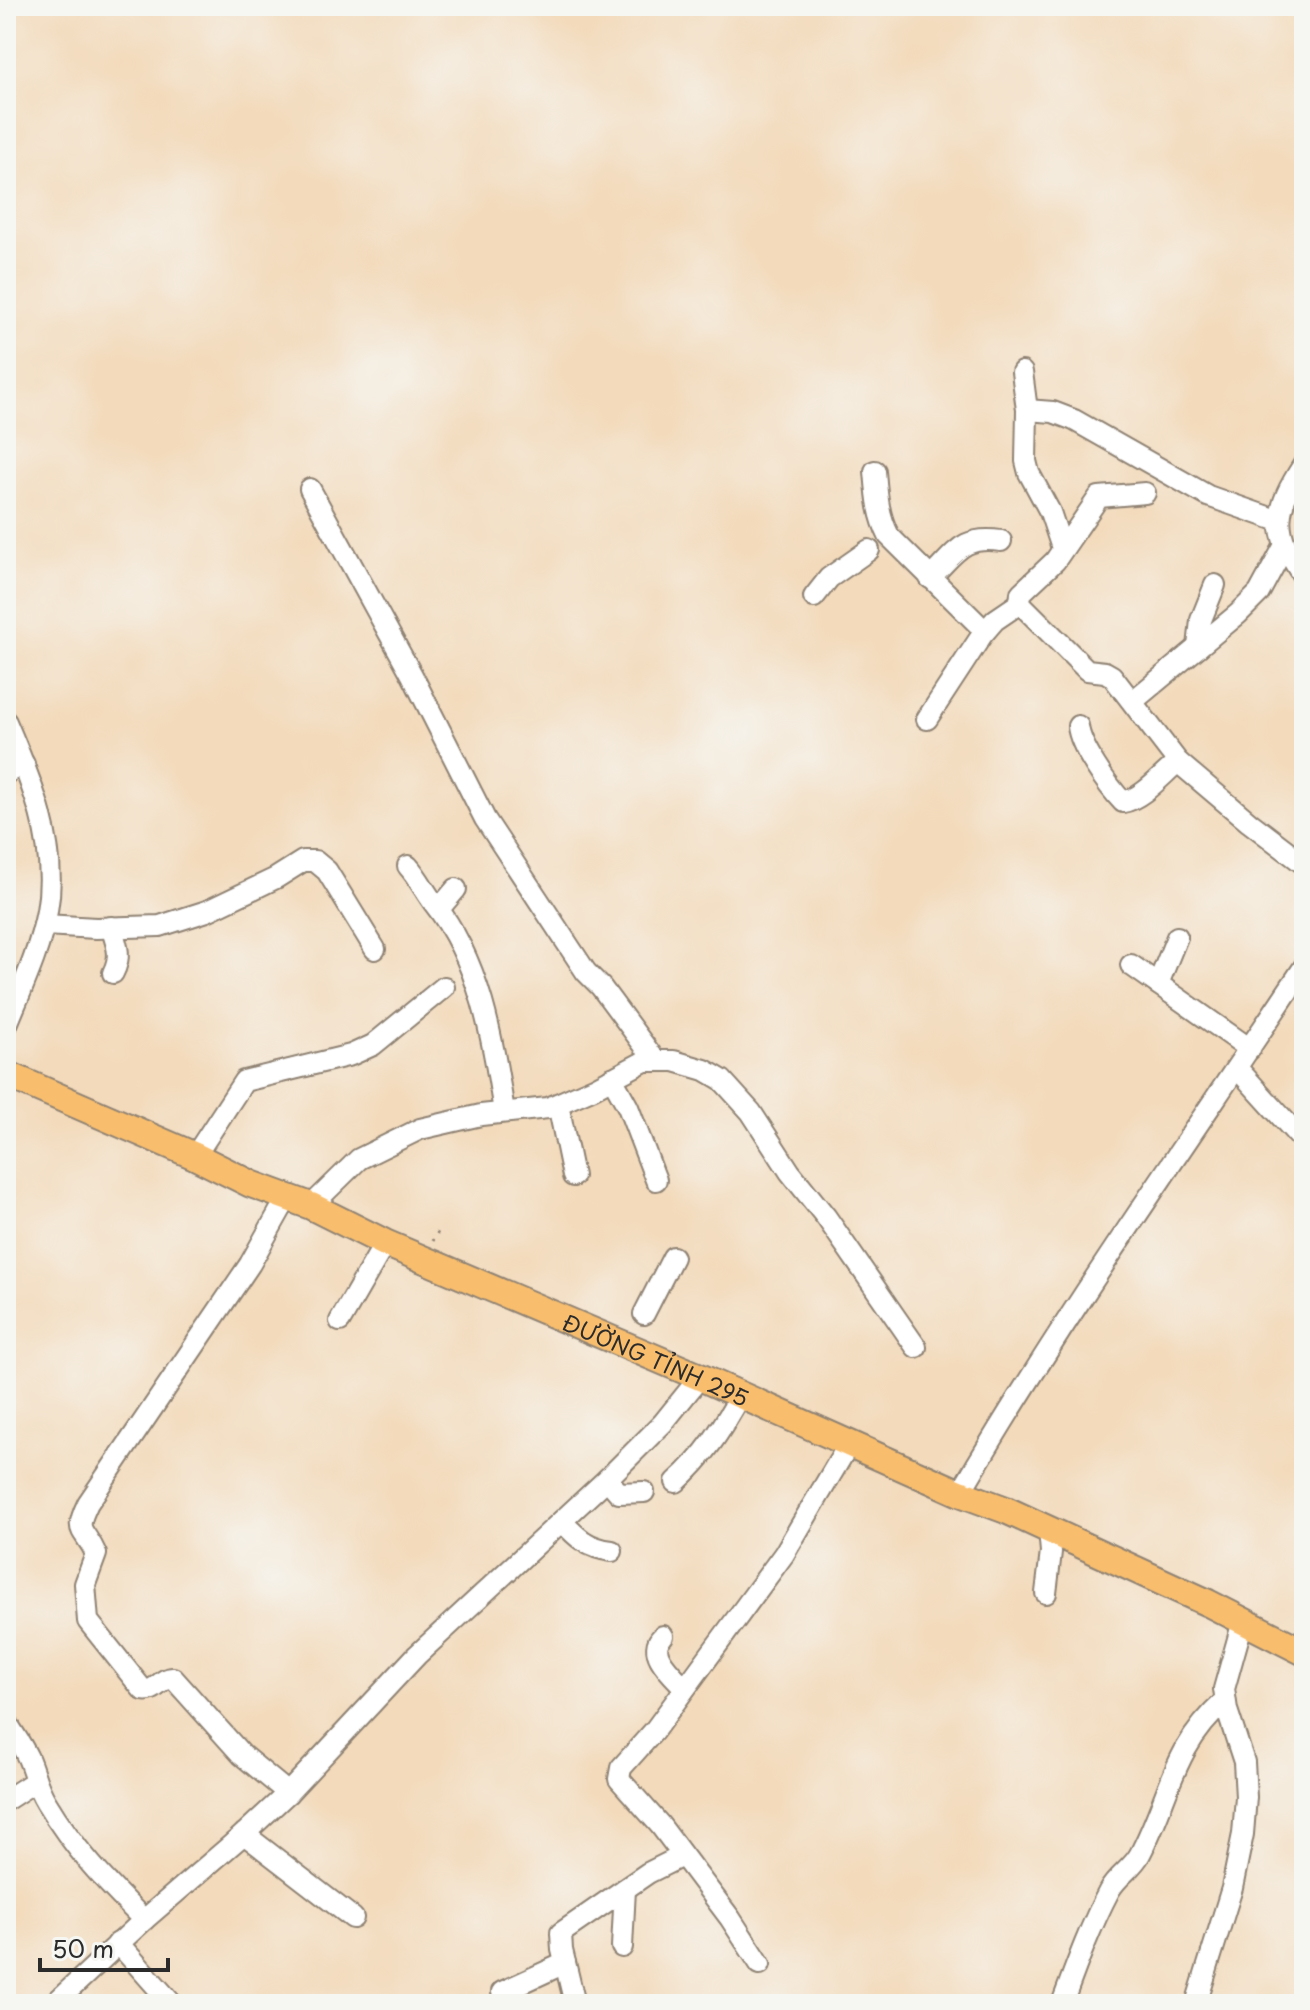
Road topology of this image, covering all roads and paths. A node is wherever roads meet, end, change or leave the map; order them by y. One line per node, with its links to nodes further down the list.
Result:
1 (1022, 372): 2 (street)
2 (1027, 410): 7 (street); 11 (street)
3 (1304, 464): 7 (street)
4 (875, 471): 9 (street)
5 (310, 489): 40 (street)
6 (1145, 493): 11 (street)
7 (1279, 521): 10 (street)
8 (1001, 541): 13 (street)
9 (879, 543): 13 (street); 15 (street)
10 (1285, 545): 12 (street); 18 (street)
11 (1062, 548): 16 (street)
12 (1304, 577)
13 (930, 578): 17 (street)
14 (1215, 585): 18 (street)
15 (814, 597)
16 (1020, 603): 17 (street); 19 (street)
17 (985, 631): 20 (street)
18 (1198, 647): 19 (street)
19 (1133, 701): 23 (street)
20 (927, 719)
21 (6, 722): 24 (street)
22 (1078, 726): 23 (street)
23 (1178, 762): 25 (street)
24 (15, 768): 29 (street)
25 (1304, 864)
26 (408, 866): 28 (street)
27 (456, 889): 28 (street)
28 (439, 909): 45 (street)
29 (45, 925): 30 (street); 38 (street)
30 (111, 927): 32 (street); 35 (street)
31 (1177, 937): 36 (street)
32 (375, 949)
33 (1131, 965): 36 (street)
34 (1304, 967): 39 (street)
35 (113, 973)
36 (1158, 984): 39 (street)
37 (444, 987): 47 (street)
38 (6, 1027)
39 (1250, 1049): 41 (street)
40 (655, 1060): 43 (street); 55 (street)
41 (1237, 1068): 46 (street); 62 (street)
42 (6, 1074): 47 (main road, ĐƯỜNG TỈNH 295)
43 (612, 1078): 44 (street); 49 (street)
44 (558, 1104): 45 (street); 48 (street)
45 (504, 1112): 50 (street)
46 (1304, 1142)
47 (195, 1156): 50 (main road, ĐƯỜNG TỈNH 295)
48 (573, 1176)
49 (656, 1180)
50 (299, 1202): 51 (main road, ĐƯỜNG TỈNH 295); 74 (street)
51 (385, 1243): 53 (street); 54 (main road, ĐƯỜNG TỈNH 295)
52 (673, 1257): 54 (street)
53 (340, 1321)
54 (635, 1329): 56 (main road, ĐƯỜNG TỈNH 295)
55 (916, 1347)
56 (700, 1377): 57 (main road, ĐƯỜNG TỈNH 295); 59 (street)
57 (741, 1395): 58 (main road, ĐƯỜNG TỈNH 295); 60 (street)
58 (849, 1444): 62 (main road, ĐƯỜNG TỈNH 295); 70 (street)
59 (607, 1479): 61 (street); 63 (street)
60 (676, 1482)
61 (644, 1492)
62 (960, 1493): 64 (main road, ĐƯỜNG TỈNH 295)
63 (562, 1521): 65 (street); 74 (street)
64 (1049, 1530): 66 (street); 67 (main road, ĐƯỜNG TỈNH 295)
65 (612, 1551)
66 (1046, 1593)
67 (1243, 1621): 69 (main road, ĐƯỜNG TỈNH 295); 71 (street)
68 (663, 1636): 70 (street)
69 (1301, 1644)
70 (685, 1688): 77 (street)
71 (1225, 1701): 89 (street); 90 (street)
72 (6, 1721): 73 (street)
73 (34, 1782): 75 (street); 80 (street)
74 (288, 1793): 76 (street)
75 (6, 1800)
76 (244, 1834): 79 (street); 80 (street)
77 (682, 1856): 78 (street); 84 (street)
78 (625, 1889): 82 (street); 83 (street)
79 (353, 1918)
80 (144, 1920): 81 (street)
81 (118, 1943): 86 (street); 87 (street)
82 (622, 1947)
83 (565, 1963): 85 (street); 88 (street)
84 (760, 1964)
85 (502, 1992)
86 (54, 2004)
87 (172, 2004)
88 (575, 2004)
89 (1062, 2004)
90 (1196, 2004)

